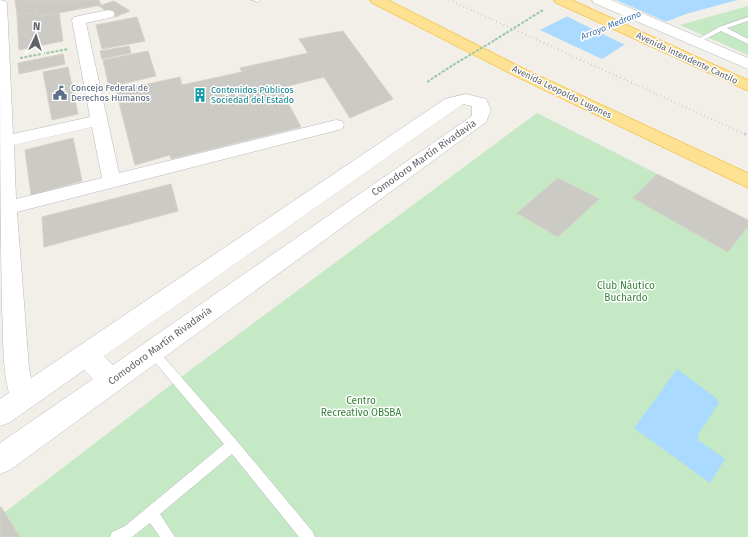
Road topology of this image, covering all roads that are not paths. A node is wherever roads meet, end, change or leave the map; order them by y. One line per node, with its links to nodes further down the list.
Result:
1 (255, 0): 2 (lane)
2 (258, 0)
3 (377, 0): 20 (highway, Avenida Leopoldo Lugones)
4 (561, 0): 14 (highway, Avenida Intendente Cantilo)
5 (599, 0): 11 (street, Avenida Intendente Cantilo)
6 (0, 4): 7 (street)
7 (0, 12): 15 (street)
8 (108, 14): 16 (street)
9 (748, 19): 10 (lane)
10 (721, 28): 11 (lane); 12 (lane)
11 (696, 42): 13 (street, Avenida Intendente Cantilo)
12 (748, 42)
13 (748, 64)
14 (748, 86)
15 (2, 104): 18 (street)
16 (100, 120): 18 (street); 21 (street)
17 (336, 125): 21 (street)
18 (6, 141): 19 (street)
19 (3, 176): 22 (street)
20 (748, 181)
21 (112, 182): 22 (street)
22 (7, 208): 26 (street)
23 (152, 351): 24 (street, Comodoro Martín Rivadavia); 25 (street, Comodoro Martín Rivadavia); 28 (lane)
24 (86, 355): 25 (street); 26 (street, Comodoro Martín Rivadavia)
25 (112, 381): 29 (street, Comodoro Martín Rivadavia)
26 (23, 399): 27 (street, Comodoro Martín Rivadavia)
27 (0, 414)
28 (233, 445): 30 (lane); 33 (lane)
29 (0, 460)
30 (151, 512): 31 (lane); 32 (lane)
31 (117, 537)
32 (168, 537)
33 (308, 537)

